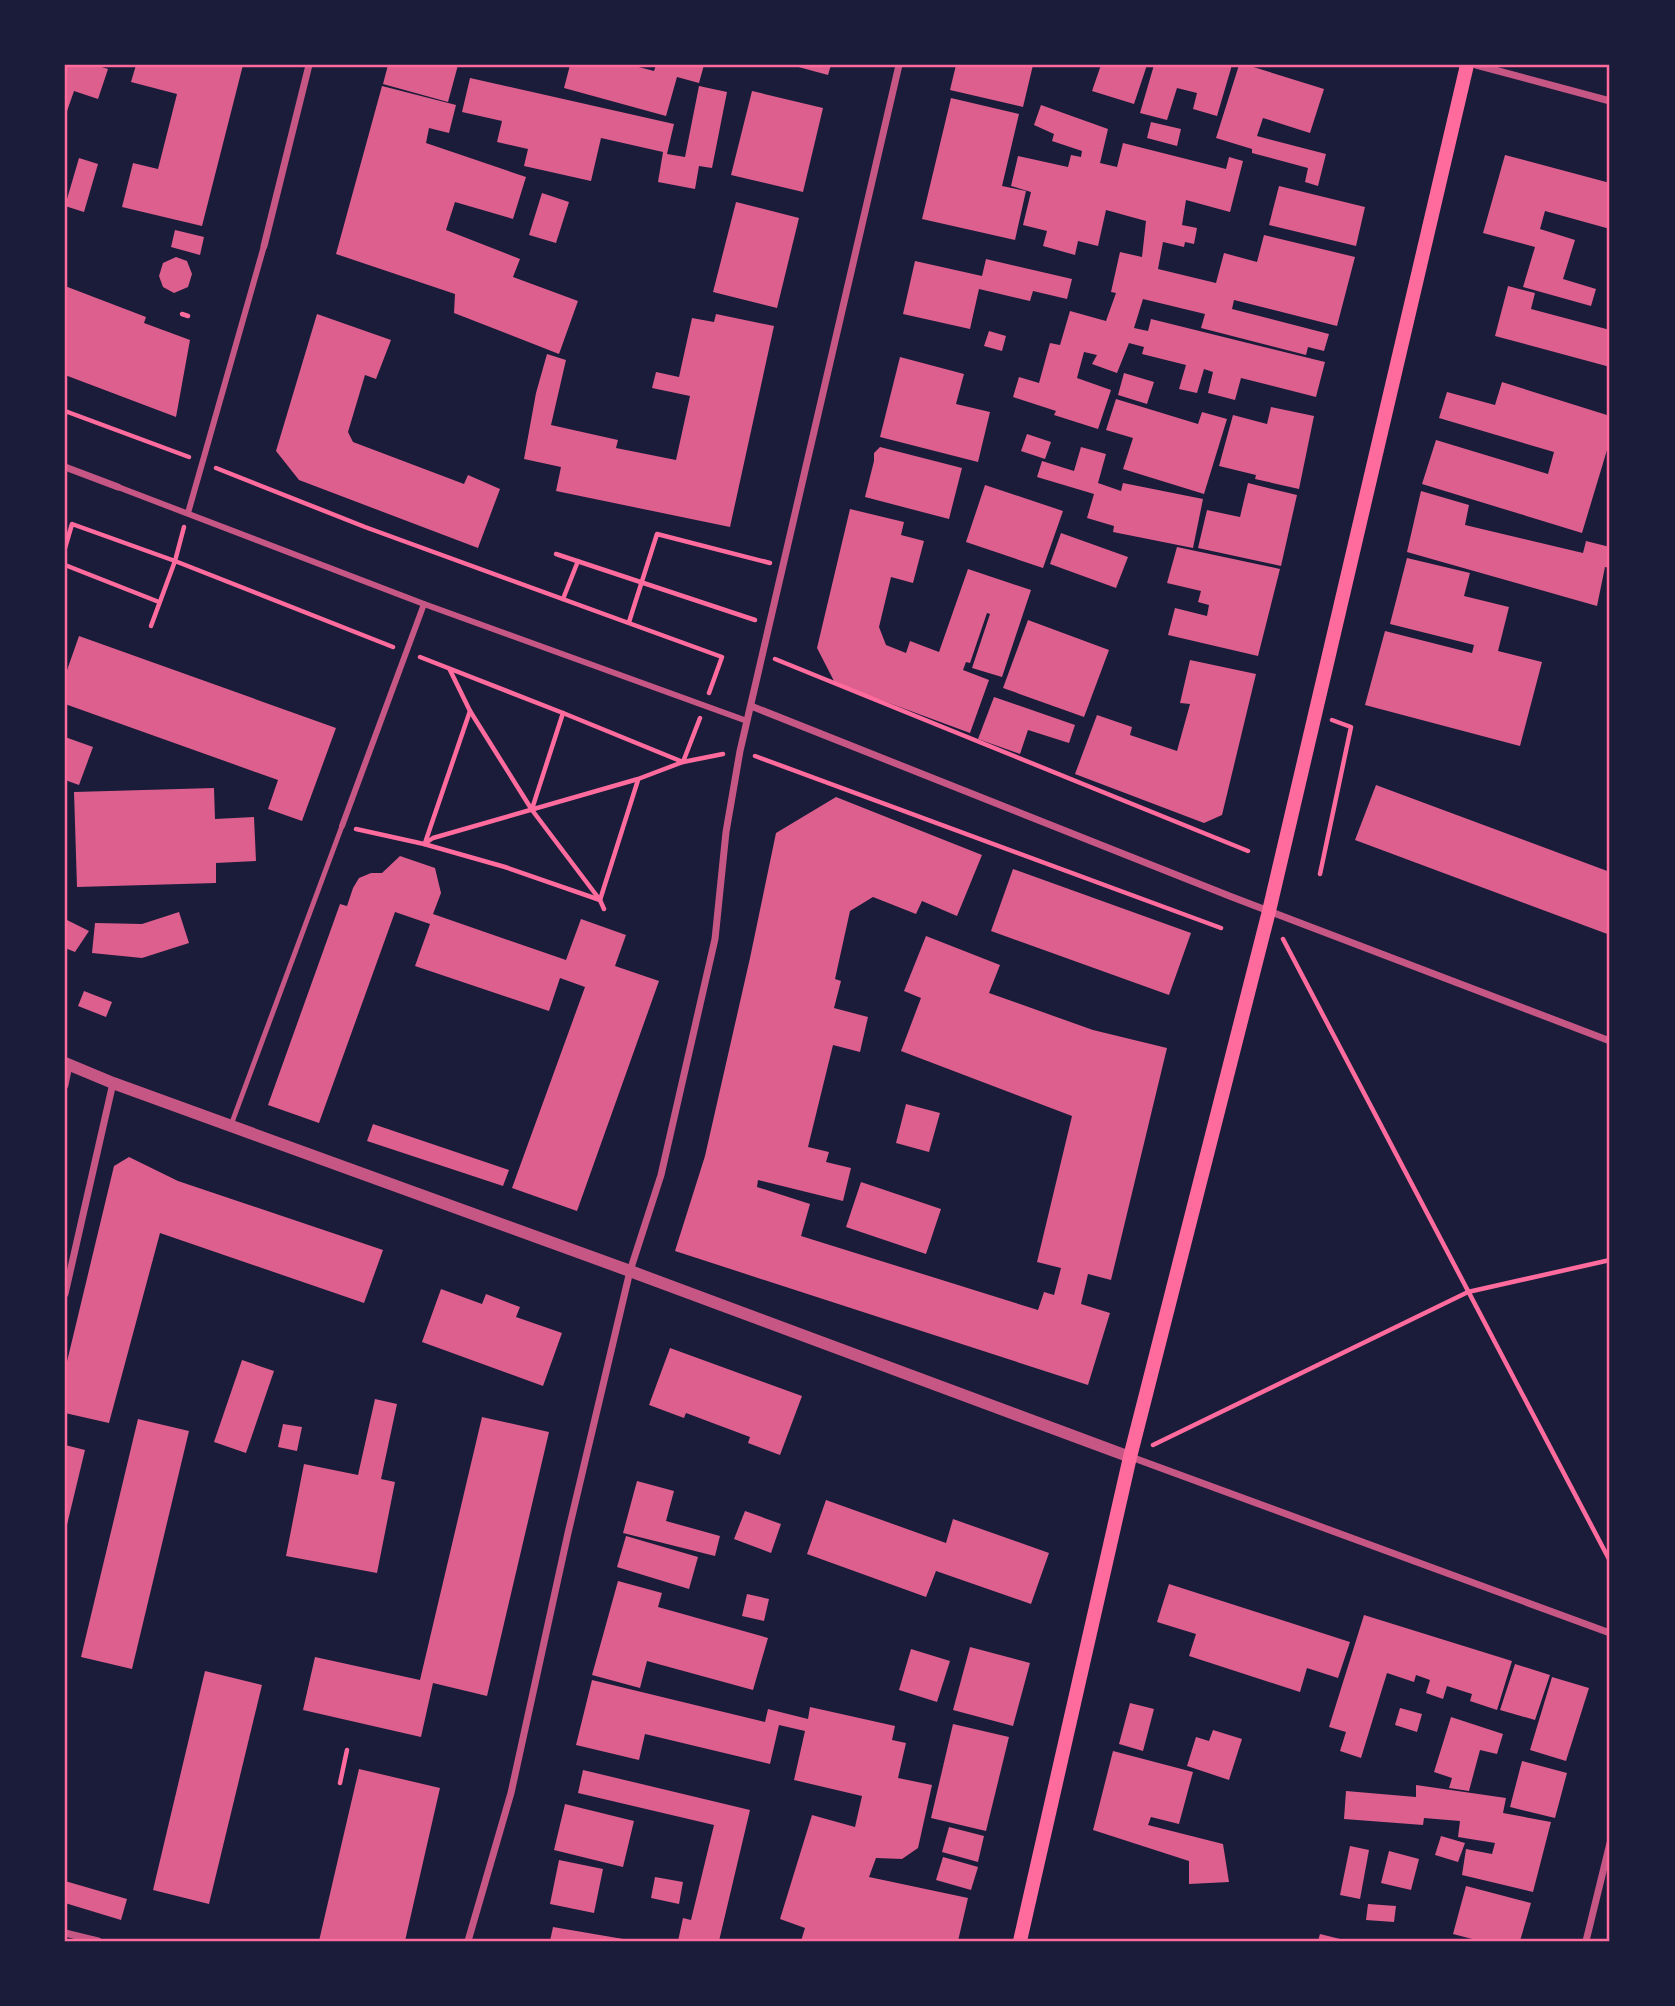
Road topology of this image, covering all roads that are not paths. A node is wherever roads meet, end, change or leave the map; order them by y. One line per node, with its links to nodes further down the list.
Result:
1 (309, 65): 6 (street)
2 (899, 65): 11 (street)
3 (1467, 65): 14 (main road)
4 (1476, 65): 5 (street)
5 (1610, 101)
6 (264, 246): 9 (street)
7 (65, 467): 8 (street)
8 (118, 487): 9 (street)
9 (188, 513): 10 (street)
10 (424, 604): 12 (street); 13 (street)
11 (751, 706): 12 (street); 14 (street)
12 (747, 720): 20 (street)
13 (342, 826): 19 (lane)
14 (1269, 911): 15 (street); 22 (main road)
15 (1610, 1041)
16 (67, 1064): 17 (street); 18 (street)
17 (113, 1083): 19 (street); 21 (street)
18 (65, 1085)
19 (230, 1126): 20 (street)
20 (630, 1271): 22 (street); 27 (street)
21 (65, 1293)
22 (1130, 1457): 23 (street); 28 (main road)
23 (1610, 1633)
24 (1610, 1843): 29 (street)
25 (65, 1933): 26 (street)
26 (98, 1941)
27 (468, 1941)
28 (1020, 1941)
29 (1586, 1941)

